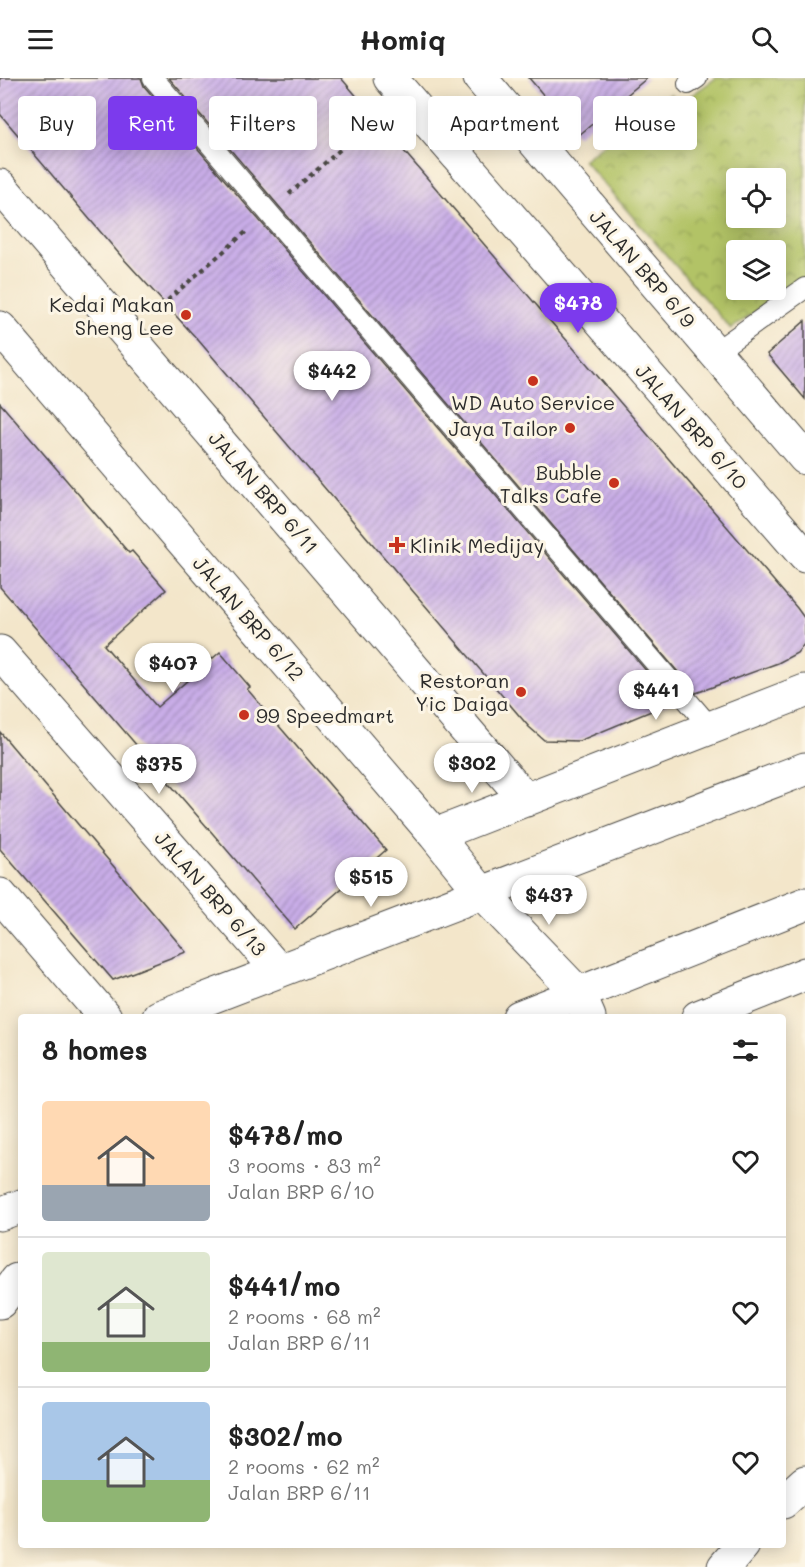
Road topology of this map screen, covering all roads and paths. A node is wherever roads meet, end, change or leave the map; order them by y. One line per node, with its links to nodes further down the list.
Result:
1 (153, 78): 12 (lane)
2 (390, 78): 9 (street, JALAN BRP 6/10)
3 (480, 78): 7 (street, JALAN BRP 6/9)
4 (0, 186): 14 (street, JALAN BRP 6/11)
5 (805, 288): 7 (lane)
6 (2, 333): 15 (street, JALAN BRP 6/12)
7 (715, 352): 8 (street, JALAN BRP 6/9)
8 (805, 458)
9 (805, 556)
10 (0, 652): 19 (street, JALAN BRP 6/13)
11 (805, 691): 12 (street)
12 (711, 728): 14 (street)
13 (805, 769): 16 (street)
14 (526, 800): 15 (street)
15 (435, 835): 16 (street, JALAN BRP 6/12)
16 (482, 893): 19 (street); 21 (street, JALAN BRP 6/12)
17 (0, 895): 22 (street)
18 (805, 904): 21 (street)
19 (279, 971): 23 (street)
20 (805, 974): 25 (street)
21 (584, 1005): 24 (street)
22 (102, 1014)
23 (167, 1014)
24 (535, 1014)
25 (705, 1014)
26 (805, 1482): 27 (street)
27 (786, 1499)
28 (740, 1548): 29 (street)
29 (724, 1567)

